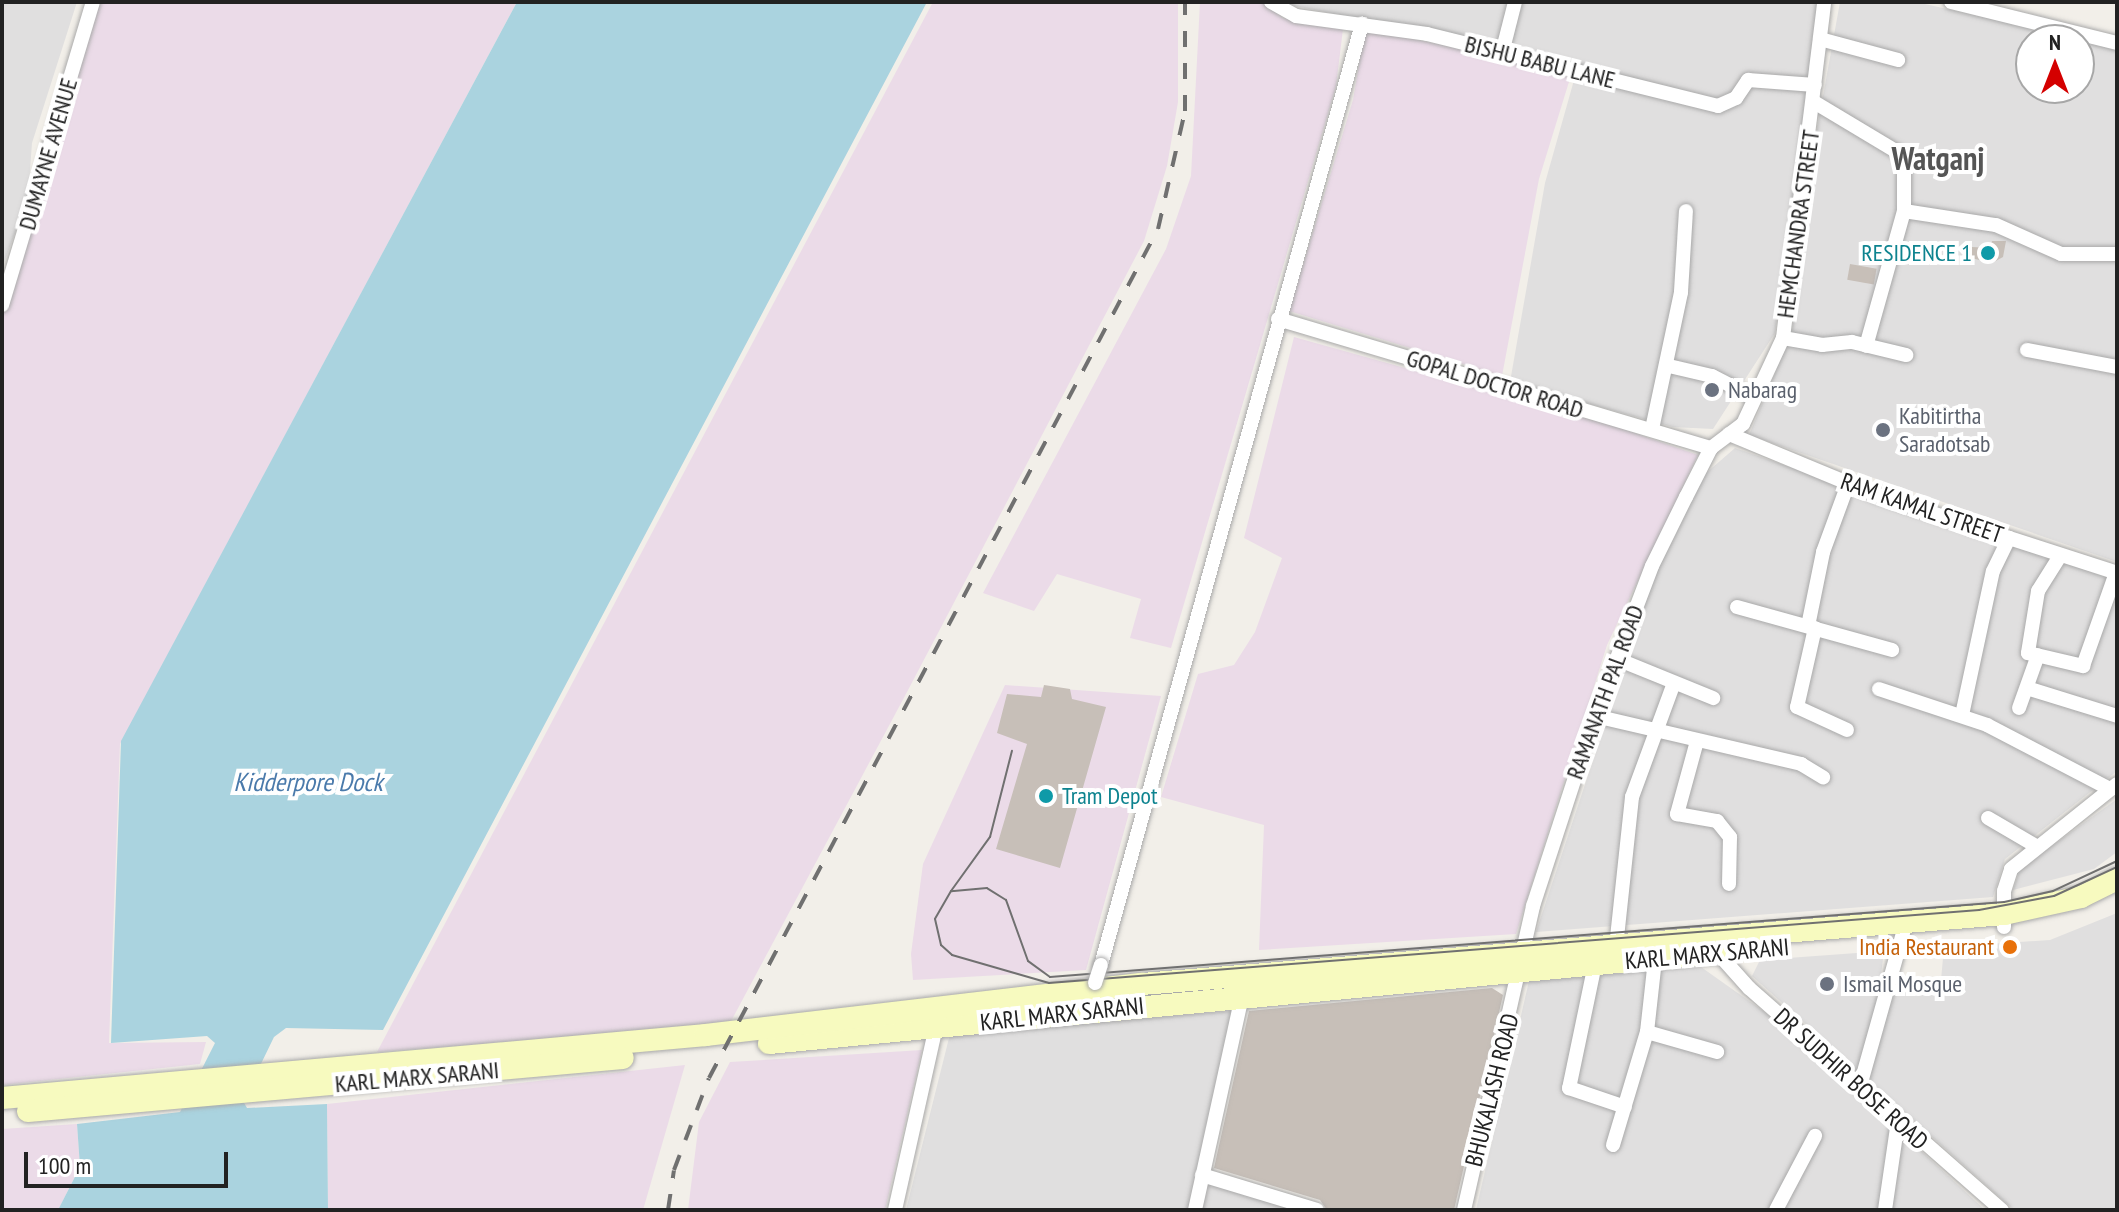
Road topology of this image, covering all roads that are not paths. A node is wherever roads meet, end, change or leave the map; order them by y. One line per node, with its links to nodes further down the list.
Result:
1 (93, 2): 17 (street, DUMAYNE AVENUE)
2 (1271, 2): 7 (street, BISHU BABU LANE)
3 (1515, 2): 10 (street)
4 (1824, 2): 8 (street, HEMCHANDRA STREET)
5 (1951, 2): 6 (street)
6 (1979, 5): 9 (street)
7 (1362, 24): 10 (street, BISHU BABU LANE); 18 (street)
8 (1820, 39): 11 (street); 12 (street, HEMCHANDRA STREET)
9 (2117, 43)
10 (1502, 53): 12 (street, BISHU BABU LANE)
11 (1898, 60)
12 (1815, 85): 13 (street, HEMCHANDRA STREET)
13 (1814, 102): 15 (street); 19 (street, HEMCHANDRA STREET)
14 (1686, 211): 23 (street)
15 (1904, 211): 16 (street); 20 (street)
16 (2117, 254)
17 (2, 305)
18 (1278, 319): 26 (street, GOPAL DOCTOR ROAD); 64 (street, bridge)
19 (1783, 338): 20 (street); 25 (street, HEMCHANDRA STREET)
20 (1866, 346): 22 (street)
21 (2027, 350): 24 (street)
22 (1906, 355)
23 (1669, 366): 25 (street); 26 (street)
24 (2117, 367)
25 (1755, 398): 27 (street, HEMCHANDRA STREET)
26 (1652, 429): 28 (street, GOPAL DOCTOR ROAD)
27 (1731, 433): 28 (street, RAMANATH PAL ROAD); 29 (street, RAM KAMAL STREET)
28 (1711, 448): 37 (street, RAMANATH PAL ROAD)
29 (1848, 484): 30 (street, RAM KAMAL STREET); 34 (street)
30 (2009, 538): 31 (street, RAM KAMAL STREET); 43 (street)
31 (2060, 556): 32 (street, RAM KAMAL STREET); 36 (street)
32 (2116, 573): 36 (street)
33 (1737, 607): 34 (street)
34 (1812, 627): 35 (street); 46 (street)
35 (1892, 650)
36 (2038, 655): 40 (street)
37 (1617, 659): 38 (street); 44 (street, RAMANATH PAL ROAD)
38 (1674, 683): 41 (street); 47 (street)
39 (1879, 689): 43 (street)
40 (2030, 689): 42 (street); 45 (street)
41 (1713, 698)
42 (2019, 708)
43 (1962, 715): 50 (street)
44 (1595, 716): 47 (street); 61 (street, RAMANATH PAL ROAD)
45 (2117, 716)
46 (1847, 730)
47 (1652, 734): 48 (street); 59 (street)
48 (1697, 741): 49 (street); 54 (street)
49 (1823, 777)
50 (2114, 786): 52 (street)
51 (1988, 818): 52 (street)
52 (2036, 846): 56 (street)
53 (2117, 879): 56 (main road)
54 (1729, 884)
55 (2117, 897): 56 (main road, KARL MARX SARANI)
56 (2004, 921): 57 (main road, KARL MARX SARANI)
57 (1906, 929): 58 (main road, KARL MARX SARANI); 69 (street)
58 (1715, 946): 59 (main road); 60 (main road, KARL MARX SARANI); 69 (street, DR SUDHIR BOSE ROAD)
59 (1616, 947): 61 (main road)
60 (1655, 960): 62 (main road, KARL MARX SARANI); 66 (street)
61 (1523, 963): 62 (main road, KARL MARX SARANI); 63 (main road, KARL MARX SARANI); 81 (street, BHUKALASH ROAD)
62 (1595, 964): 72 (street)
63 (1243, 986): 64 (main road, KARL MARX SARANI); 77 (street)
64 (1093, 994): 65 (main road, KARL MARX SARANI); 68 (main road)
65 (936, 1027): 68 (main road, KARL MARX SARANI); 78 (street)
66 (1647, 1032): 67 (street); 72 (street)
67 (1717, 1052)
68 (284, 1080): 70 (main road, KARL MARX SARANI)
69 (1860, 1086): 74 (street, DR SUDHIR BOSE ROAD)
70 (149, 1092): 71 (main road); 73 (main road, KARL MARX SARANI)
71 (2, 1098)
72 (1625, 1107): 76 (street)
73 (2, 1113)
74 (1898, 1121): 83 (street); 84 (street, DR SUDHIR BOSE ROAD)
75 (1815, 1136): 82 (street)
76 (1613, 1145)
77 (1202, 1175): 79 (street); 80 (street)
78 (895, 1210)
79 (1195, 1210)
80 (1317, 1210)
81 (1464, 1210)
82 (1776, 1210)
83 (1885, 1210)
84 (2002, 1210)

